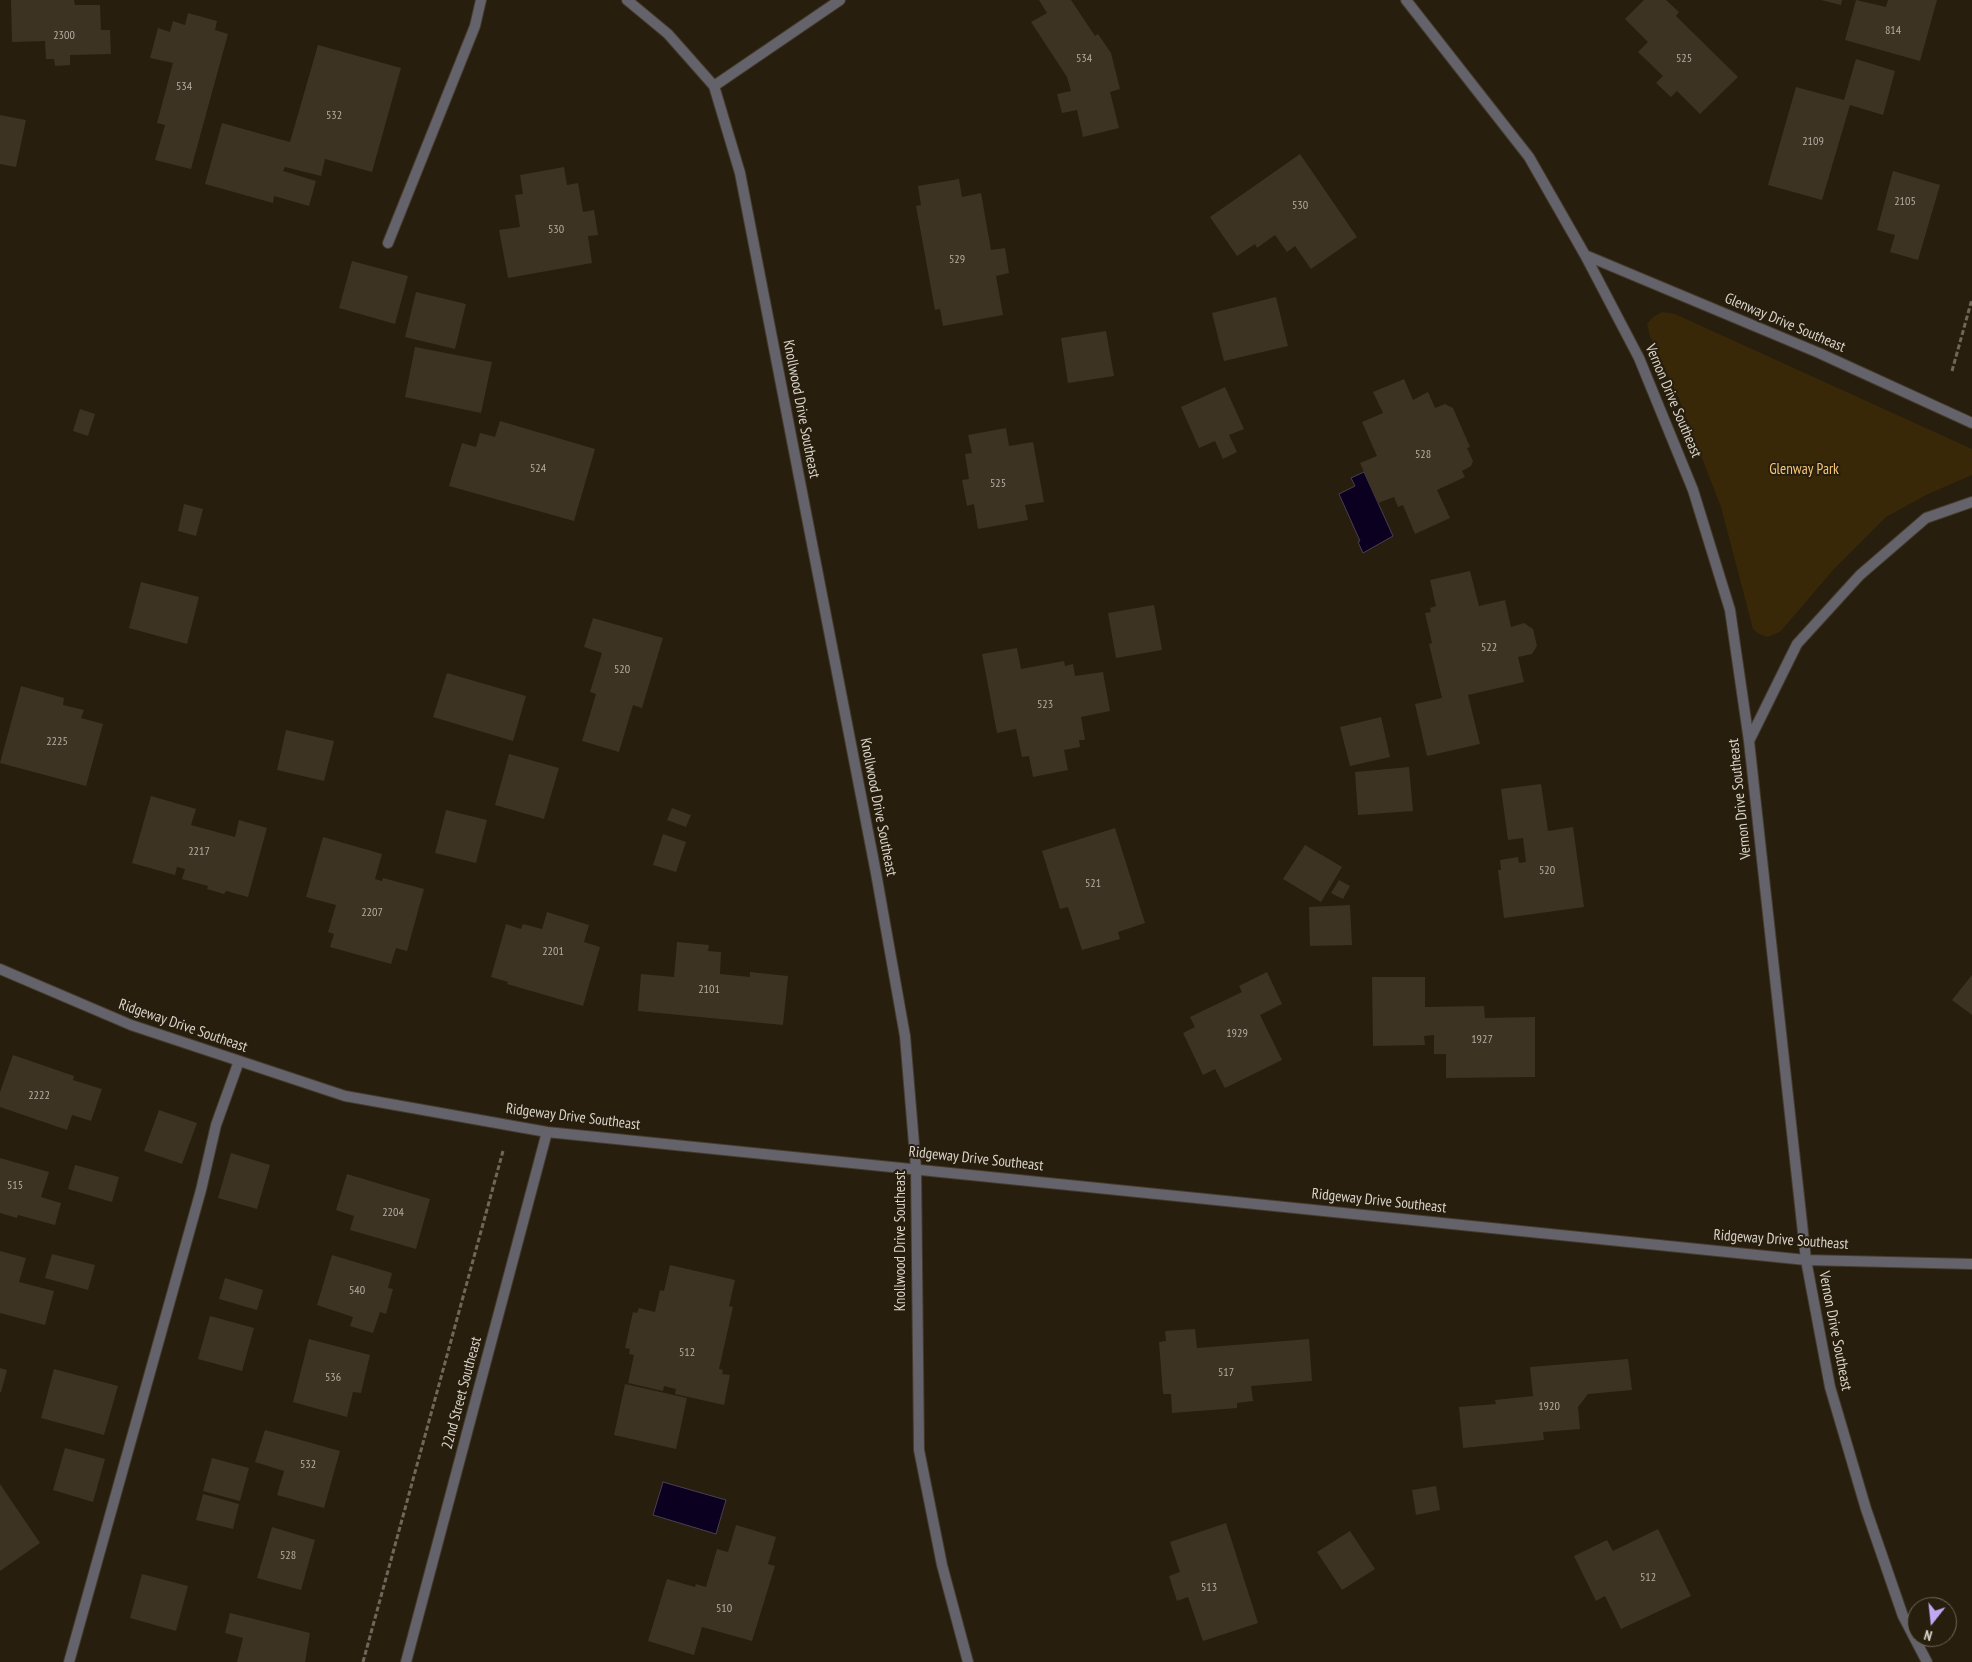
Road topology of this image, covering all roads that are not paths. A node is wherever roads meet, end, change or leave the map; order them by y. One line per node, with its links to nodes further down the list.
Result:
1 (481, 0): 6 (street)
2 (627, 0): 5 (street, Knollwood Drive Southeast)
3 (840, 0): 5 (street)
4 (1406, 0): 7 (street, Vernon Drive Southeast)
5 (714, 86): 14 (street, Knollwood Drive Southeast)
6 (388, 243)
7 (1586, 255): 8 (street, Glenway Drive Southeast); 10 (street, Vernon Drive Southeast)
8 (1972, 423)
9 (1972, 502): 10 (street)
10 (1748, 741): 15 (street, Vernon Drive Southeast)
11 (0, 969): 12 (street, Ridgeway Drive Southeast)
12 (239, 1061): 13 (street, Ridgeway Drive Southeast); 17 (street)
13 (547, 1132): 14 (street, Ridgeway Drive Southeast); 18 (street, 22nd Street Southeast)
14 (916, 1168): 15 (street, Ridgeway Drive Southeast); 19 (street, Knollwood Drive Southeast)
15 (1806, 1260): 16 (street, Ridgeway Drive Southeast); 20 (street, Vernon Drive Southeast)
16 (1972, 1264)
17 (69, 1662)
18 (406, 1662)
19 (968, 1662)
20 (1927, 1662)

